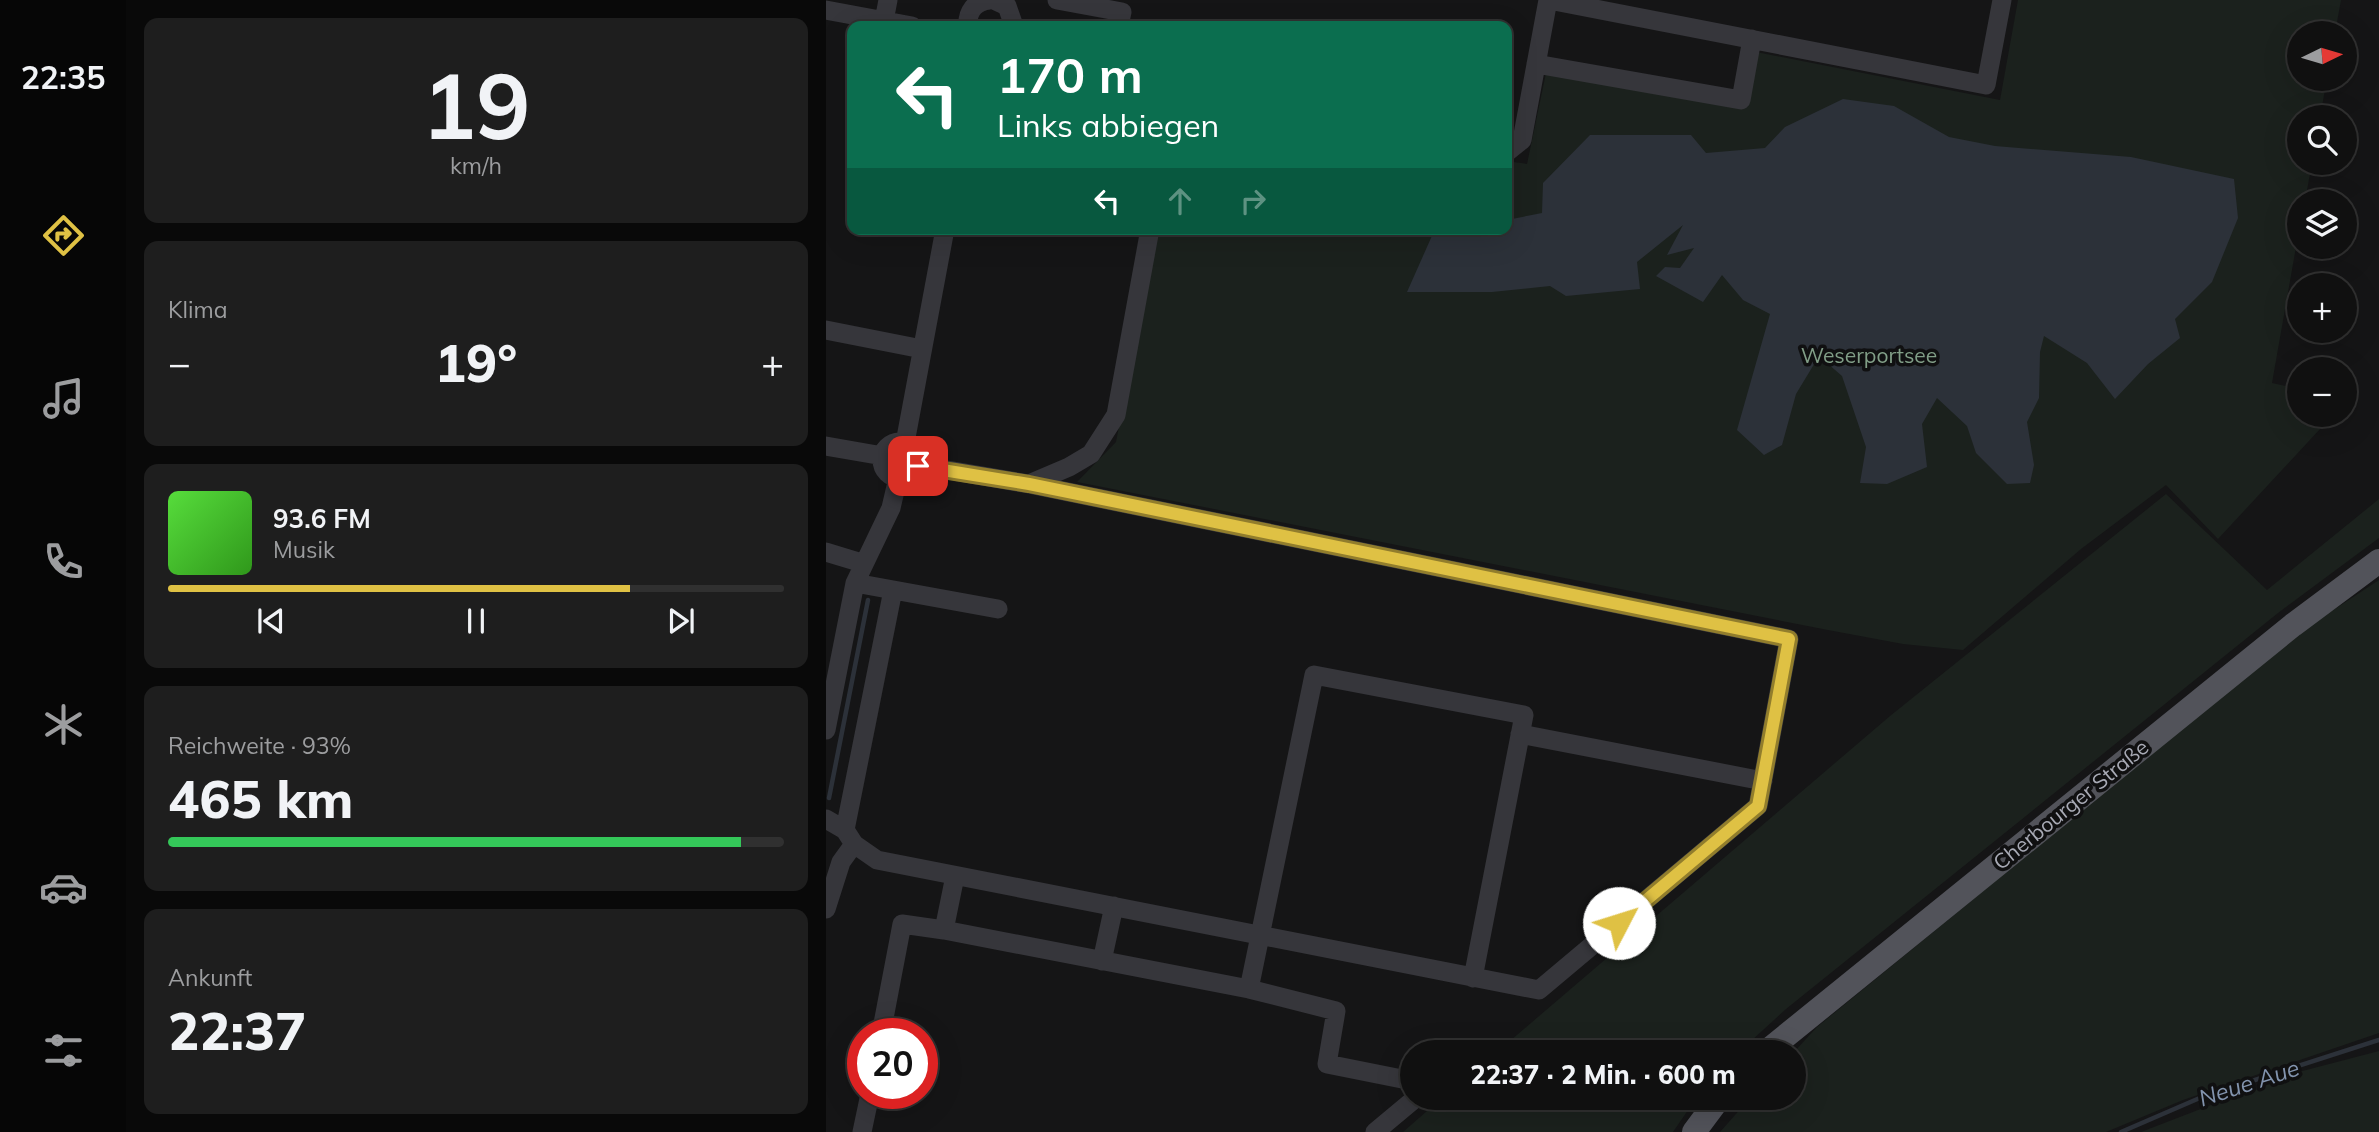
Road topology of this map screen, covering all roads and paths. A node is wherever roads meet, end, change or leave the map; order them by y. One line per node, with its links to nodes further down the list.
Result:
1 (888, 0): 8 (lane)
2 (1057, 0): 11 (lane)
3 (1548, 0): 12 (lane); 13 (lane)
4 (2002, 0): 12 (lane)
5 (991, 1): 9 (lane); 10 (lane)
6 (826, 10): 7 (lane)
7 (883, 21)
8 (898, 21)
9 (968, 21)
10 (1009, 21)
11 (1120, 21)
12 (1752, 39): 13 (lane)
13 (1536, 64): 14 (lane)
14 (1512, 148)
15 (944, 235): 18 (lane)
16 (1149, 235): 24 (lane)
17 (826, 331): 18 (lane)
18 (922, 349): 19 (lane)
19 (905, 443): 21 (lane); 22 (lane)
20 (826, 446): 21 (lane)
21 (883, 456): 23 (lane)
22 (918, 466): 23 (lane); 24 (lane)
23 (898, 478): 27 (lane)
24 (1029, 484): 33 (lane)
25 (826, 552): 27 (lane)
26 (2379, 561): 45 (main road, Cherbourger Straße)
27 (862, 563): 28 (lane)
28 (855, 583): 29 (lane); 31 (lane)
29 (893, 590): 30 (lane); 35 (lane)
30 (998, 609)
31 (826, 730)
32 (1521, 734): 33 (lane); 40 (lane); 42 (lane)
33 (1763, 781): 42 (lane)
34 (826, 819): 35 (lane)
35 (849, 837): 36 (lane); 38 (lane)
36 (955, 876): 37 (lane); 39 (lane)
37 (1114, 906): 40 (lane); 41 (lane)
38 (826, 907)
39 (944, 930): 41 (lane); 44 (lane)
40 (1259, 937): 42 (lane); 43 (lane)
41 (1102, 961): 43 (lane)
42 (1473, 978)
43 (1249, 989): 46 (lane)
44 (884, 1018)
45 (1781, 1040)
46 (1400, 1080)
47 (867, 1109): 50 (lane)
48 (1401, 1110): 51 (lane)
49 (1710, 1110): 52 (main road)
50 (862, 1132)
51 (1375, 1132)
52 (1693, 1132)

